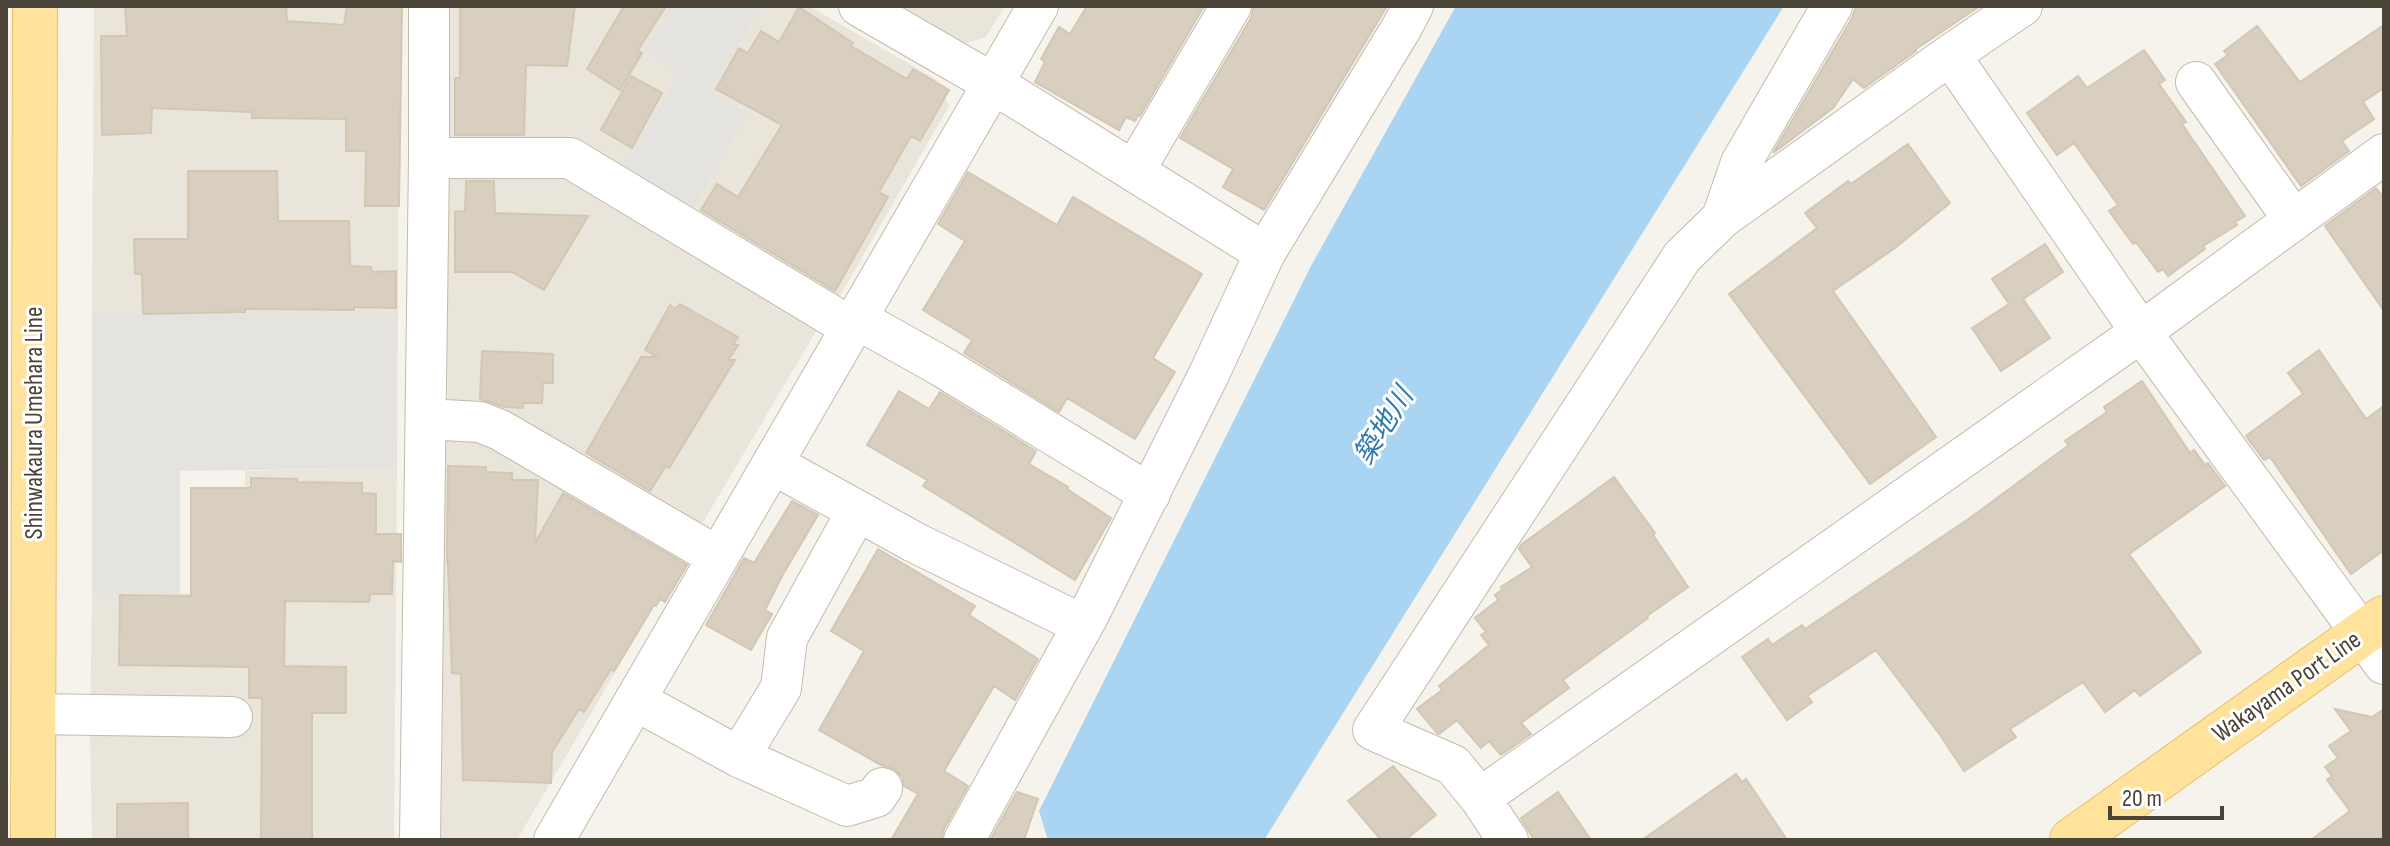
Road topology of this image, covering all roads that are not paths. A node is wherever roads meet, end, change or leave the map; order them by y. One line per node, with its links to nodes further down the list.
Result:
1 (35, 6): 28 (main road, Shinwakaura Umehara Line)
2 (429, 6): 13 (street)
3 (859, 6): 11 (street)
4 (1038, 6): 11 (street)
5 (1231, 6): 14 (street)
6 (1413, 6): 17 (street)
7 (1832, 6): 15 (street)
8 (2022, 6): 9 (street)
9 (1950, 55): 15 (street); 19 (street)
10 (2196, 82): 16 (street)
11 (994, 84): 14 (street); 18 (street)
12 (2384, 154): 16 (street)
13 (429, 158): 18 (street); 20 (street)
14 (1134, 171): 17 (street)
15 (1722, 218): 32 (street)
16 (2294, 220): 19 (street)
17 (1265, 253): 22 (street)
18 (855, 323): 21 (street); 22 (street)
19 (2141, 332): 26 (street); 32 (street)
20 (426, 419): 24 (street); 34 (street)
21 (773, 464): 23 (street); 24 (street)
22 (1150, 494): 25 (street)
23 (857, 511): 25 (street); 30 (street)
24 (718, 557): 27 (street)
25 (1083, 625): 36 (street)
26 (2377, 638): 38 (main road, Wakayama Port Line)
27 (635, 700): 30 (street); 35 (street)
28 (33, 714): 29 (street); 33 (main road, Shinwakaura Umehara Line)
29 (232, 717)
30 (739, 757): 31 (street)
31 (882, 788)
32 (1480, 798): 37 (street)
33 (33, 840)
34 (420, 840)
35 (554, 840)
36 (964, 840)
37 (1508, 840)
38 (2072, 840)

